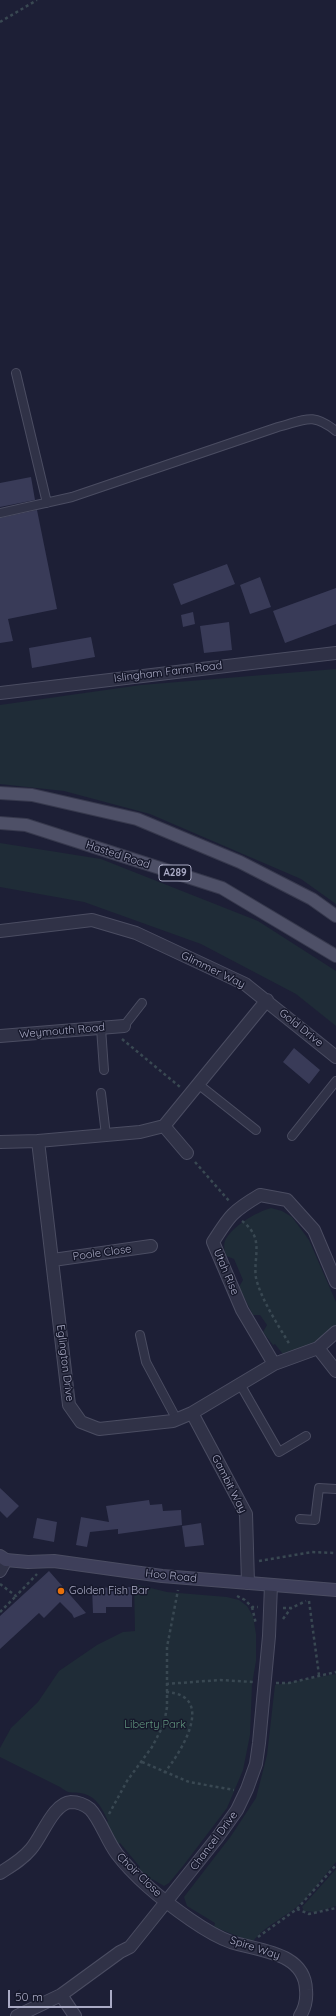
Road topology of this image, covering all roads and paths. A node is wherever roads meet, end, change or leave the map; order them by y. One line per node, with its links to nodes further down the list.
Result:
1 (37, 0): 2 (path)
2 (0, 22)
3 (16, 373): 5 (lane)
4 (336, 431): 5 (lane)
5 (47, 503): 6 (lane)
6 (0, 513)
7 (336, 653): 8 (street, Islingham Farm Road)
8 (0, 693)
9 (0, 792): 11 (main road)
10 (0, 823): 13 (main road, Hasted Road / A289)
11 (336, 916)
12 (0, 931): 14 (street, Glimmer Way)
13 (336, 956)
14 (267, 1000): 19 (street, Gold Drive); 22 (street)
15 (142, 1003): 16 (lane)
16 (124, 1026): 17 (street, Weymouth Road)
17 (104, 1027): 18 (street, Weymouth Road); 20 (lane); 24 (path)
18 (0, 1036)
19 (336, 1057)
20 (104, 1070)
21 (336, 1081): 28 (lane)
22 (198, 1084): 24 (street); 26 (lane)
23 (101, 1094): 27 (lane)
24 (189, 1095): 25 (street)
25 (164, 1126): 27 (street); 31 (street)
26 (256, 1130)
27 (106, 1135): 29 (street)
28 (292, 1136)
29 (38, 1141): 30 (street); 34 (street, Eglington Drive)
30 (0, 1142)
31 (187, 1153): 32 (path)
32 (233, 1208): 35 (street, Utah Rise); 39 (path); 40 (street, Utah Rise)
33 (151, 1246): 34 (street, Poole Close)
34 (53, 1260): 44 (street, Eglington Drive)
35 (336, 1282)
36 (334, 1334): 38 (street)
37 (140, 1335): 44 (lane)
38 (318, 1348): 39 (street, Eglington Drive); 41 (street)
39 (296, 1356): 40 (street, Eglington Drive)
40 (274, 1364): 42 (street, Eglington Drive)
41 (336, 1371)
42 (240, 1384): 43 (street, Eglington Drive); 45 (lane)
43 (192, 1413): 44 (street, Eglington Drive); 50 (street, Gambit Way)
44 (177, 1420)
45 (306, 1436)
46 (336, 1489): 47 (lane)
47 (300, 1519)
48 (336, 1553): 50 (path)
49 (3, 1558): 51 (street); 52 (main road, Hoo Road)
50 (248, 1568): 52 (street, Gambit Way)
51 (0, 1571)
52 (248, 1583): 53 (main road, Hoo Road)
53 (271, 1585): 55 (main road, Hoo Road); 60 (street, Chancel Drive)
54 (178, 1590): 66 (path)
55 (336, 1590)
56 (16, 1596): 61 (path)
57 (309, 1601): 58 (path); 60 (path); 63 (path)
58 (314, 1601)
59 (252, 1607): 62 (path)
60 (270, 1608): 69 (street, Chancel Drive)
61 (0, 1612)
62 (256, 1630)
63 (319, 1675)
64 (255, 1678): 65 (path)
65 (254, 1688)
66 (166, 1692): 67 (path); 68 (path)
67 (142, 1762): 68 (path); 70 (path)
68 (164, 1773): 69 (path)
69 (238, 1792): 73 (street, Chancel Drive)
70 (99, 1822): 72 (street, Choir Close); 73 (street, Choir Close)
71 (336, 1865): 75 (path)
72 (0, 1873)
73 (167, 1901): 76 (street, Spire Way); 77 (street, Chancel Drive)
74 (336, 1908): 75 (path)
75 (297, 1909): 76 (path)
76 (253, 1948): 80 (street, Spire Way)
77 (61, 1994): 78 (street, Chancel Drive); 79 (street)
78 (17, 2016)
79 (75, 2016)
80 (300, 2016)

